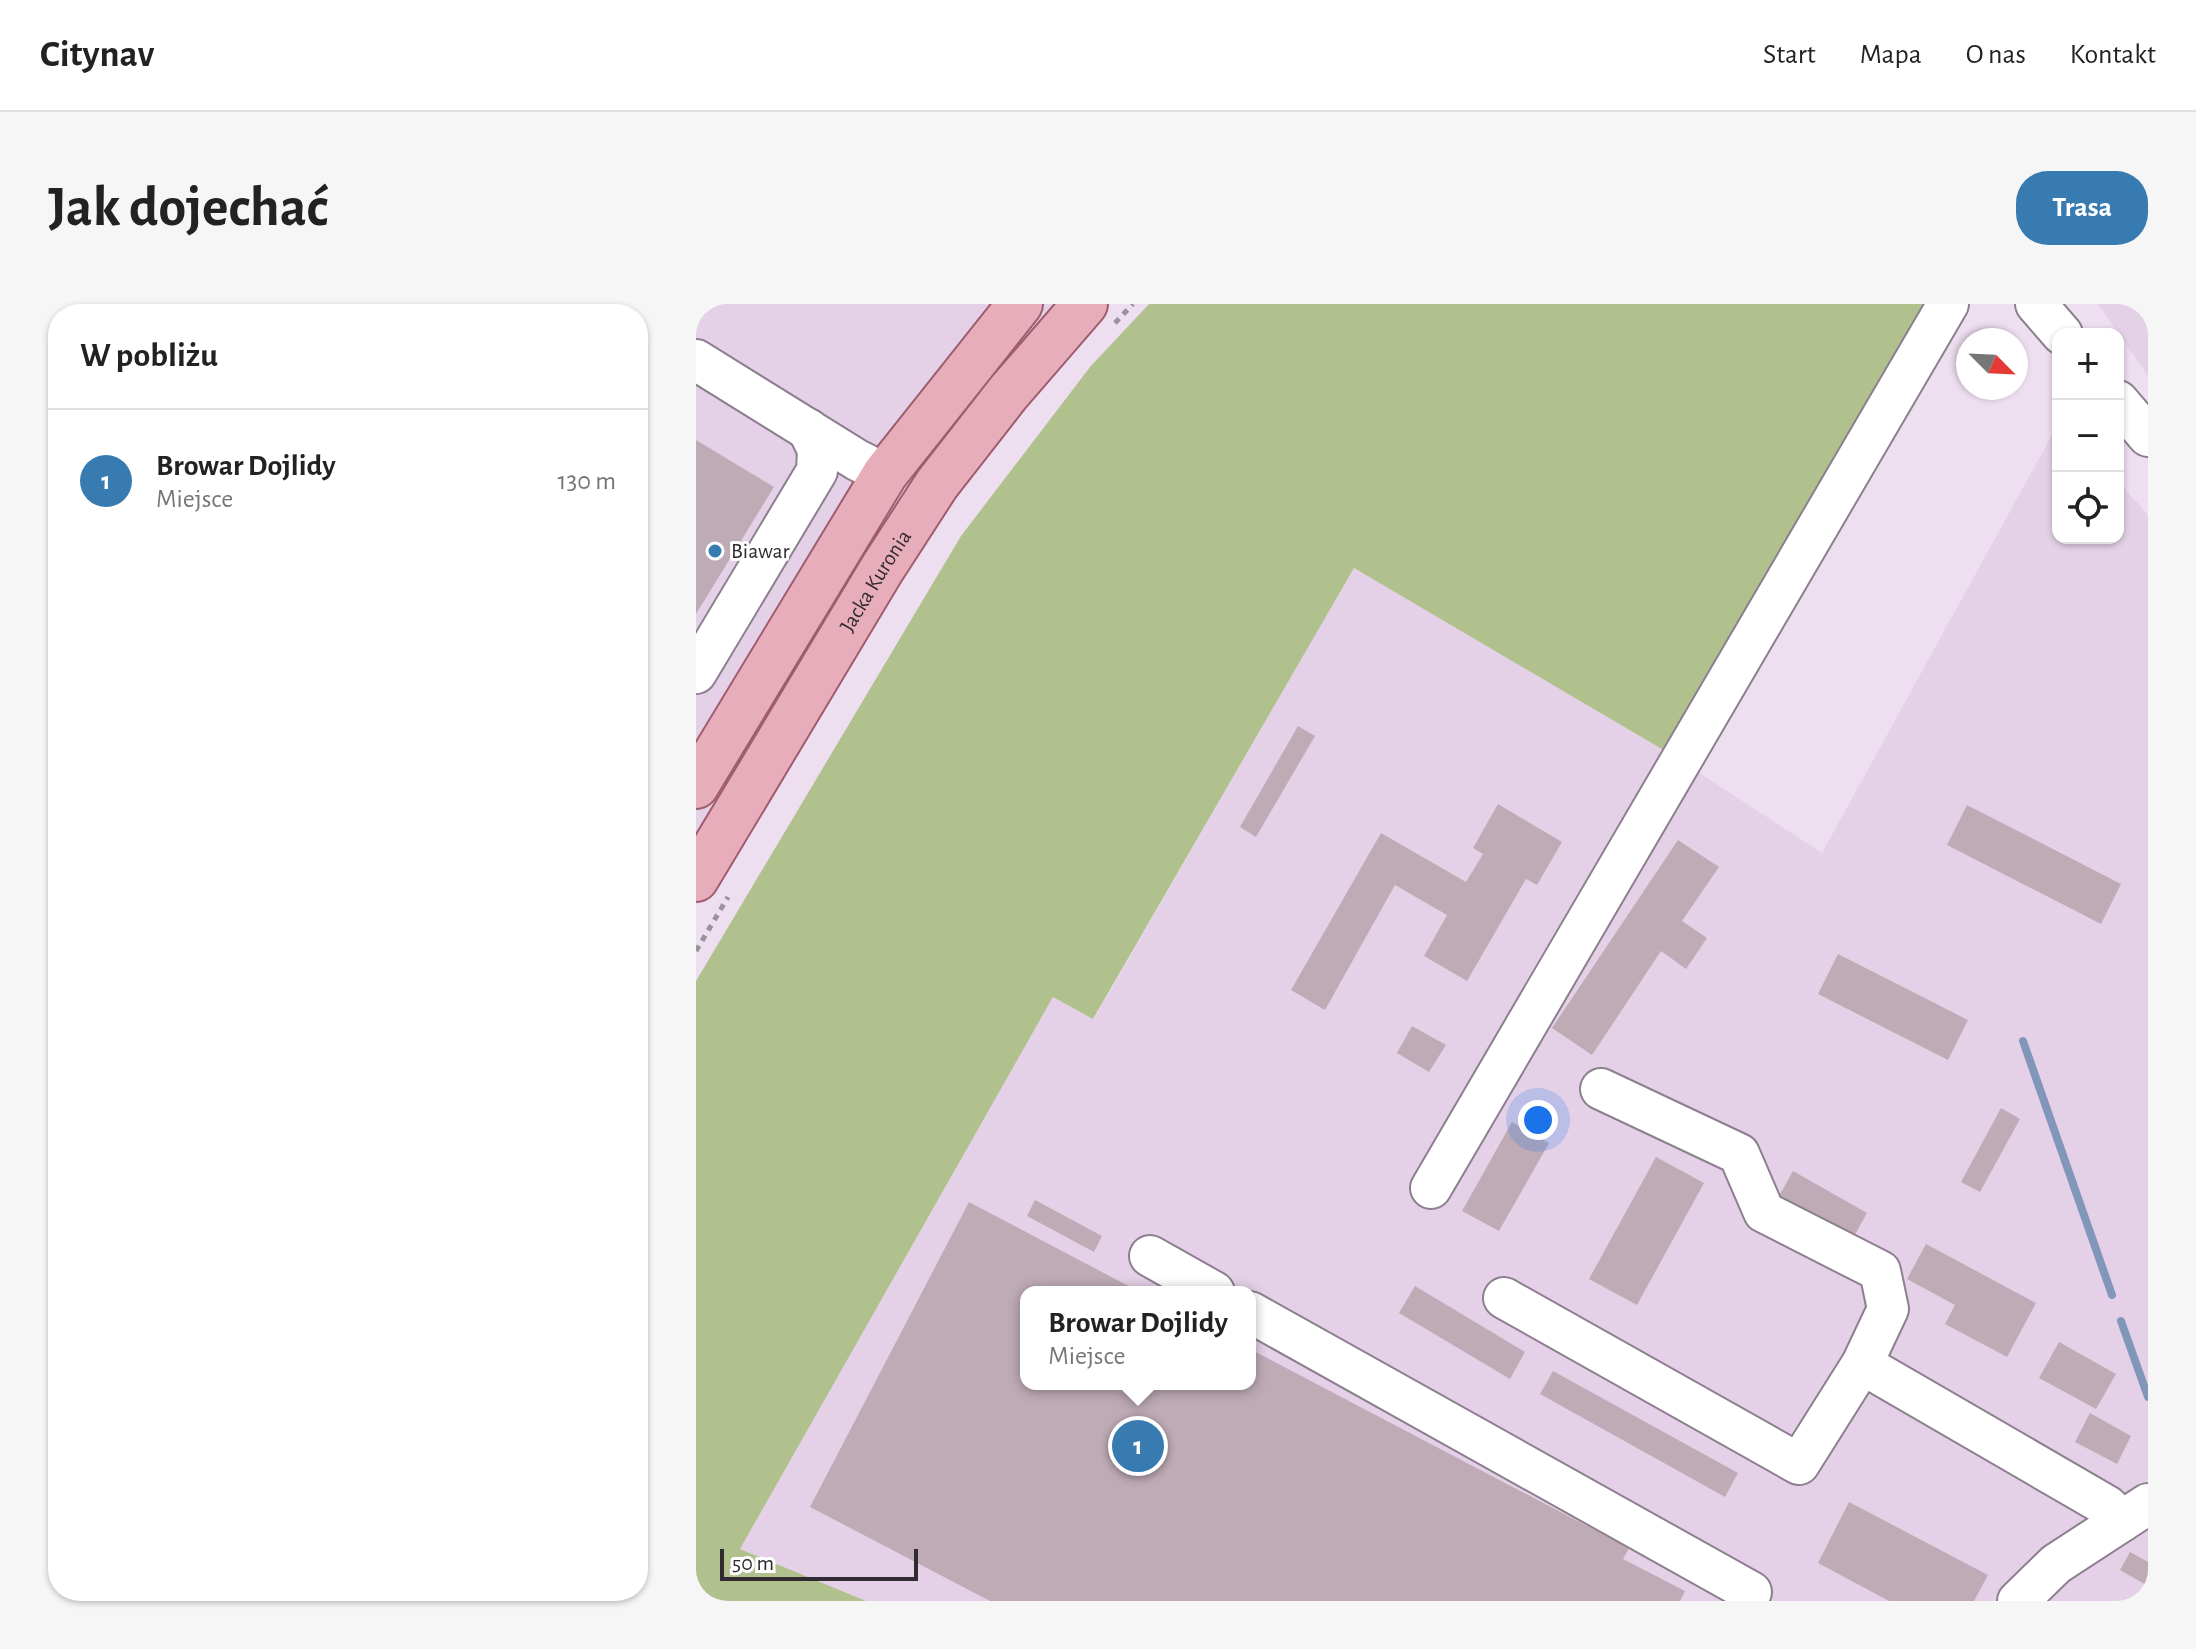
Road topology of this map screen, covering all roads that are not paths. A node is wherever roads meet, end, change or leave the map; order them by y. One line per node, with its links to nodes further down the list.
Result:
1 (1020, 304): 10 (main road)
2 (1948, 304): 15 (street)
3 (2036, 304): 5 (street)
4 (1099, 314): 13 (main road, Jacka Kuronia)
5 (2057, 328)
6 (696, 360): 8 (street)
7 (2124, 408): 9 (street)
8 (808, 429): 10 (street); 11 (street)
9 (2148, 436)
10 (885, 474): 12 (main road)
11 (696, 673)
12 (696, 786)
13 (716, 881)
14 (1601, 1089): 20 (street)
15 (1431, 1188)
16 (1150, 1256): 17 (street)
17 (1203, 1286)
18 (1504, 1298): 20 (street)
19 (1256, 1315): 22 (street)
20 (1862, 1364): 21 (street)
21 (2135, 1512): 23 (street)
22 (1754, 1599)
23 (2018, 1601)

